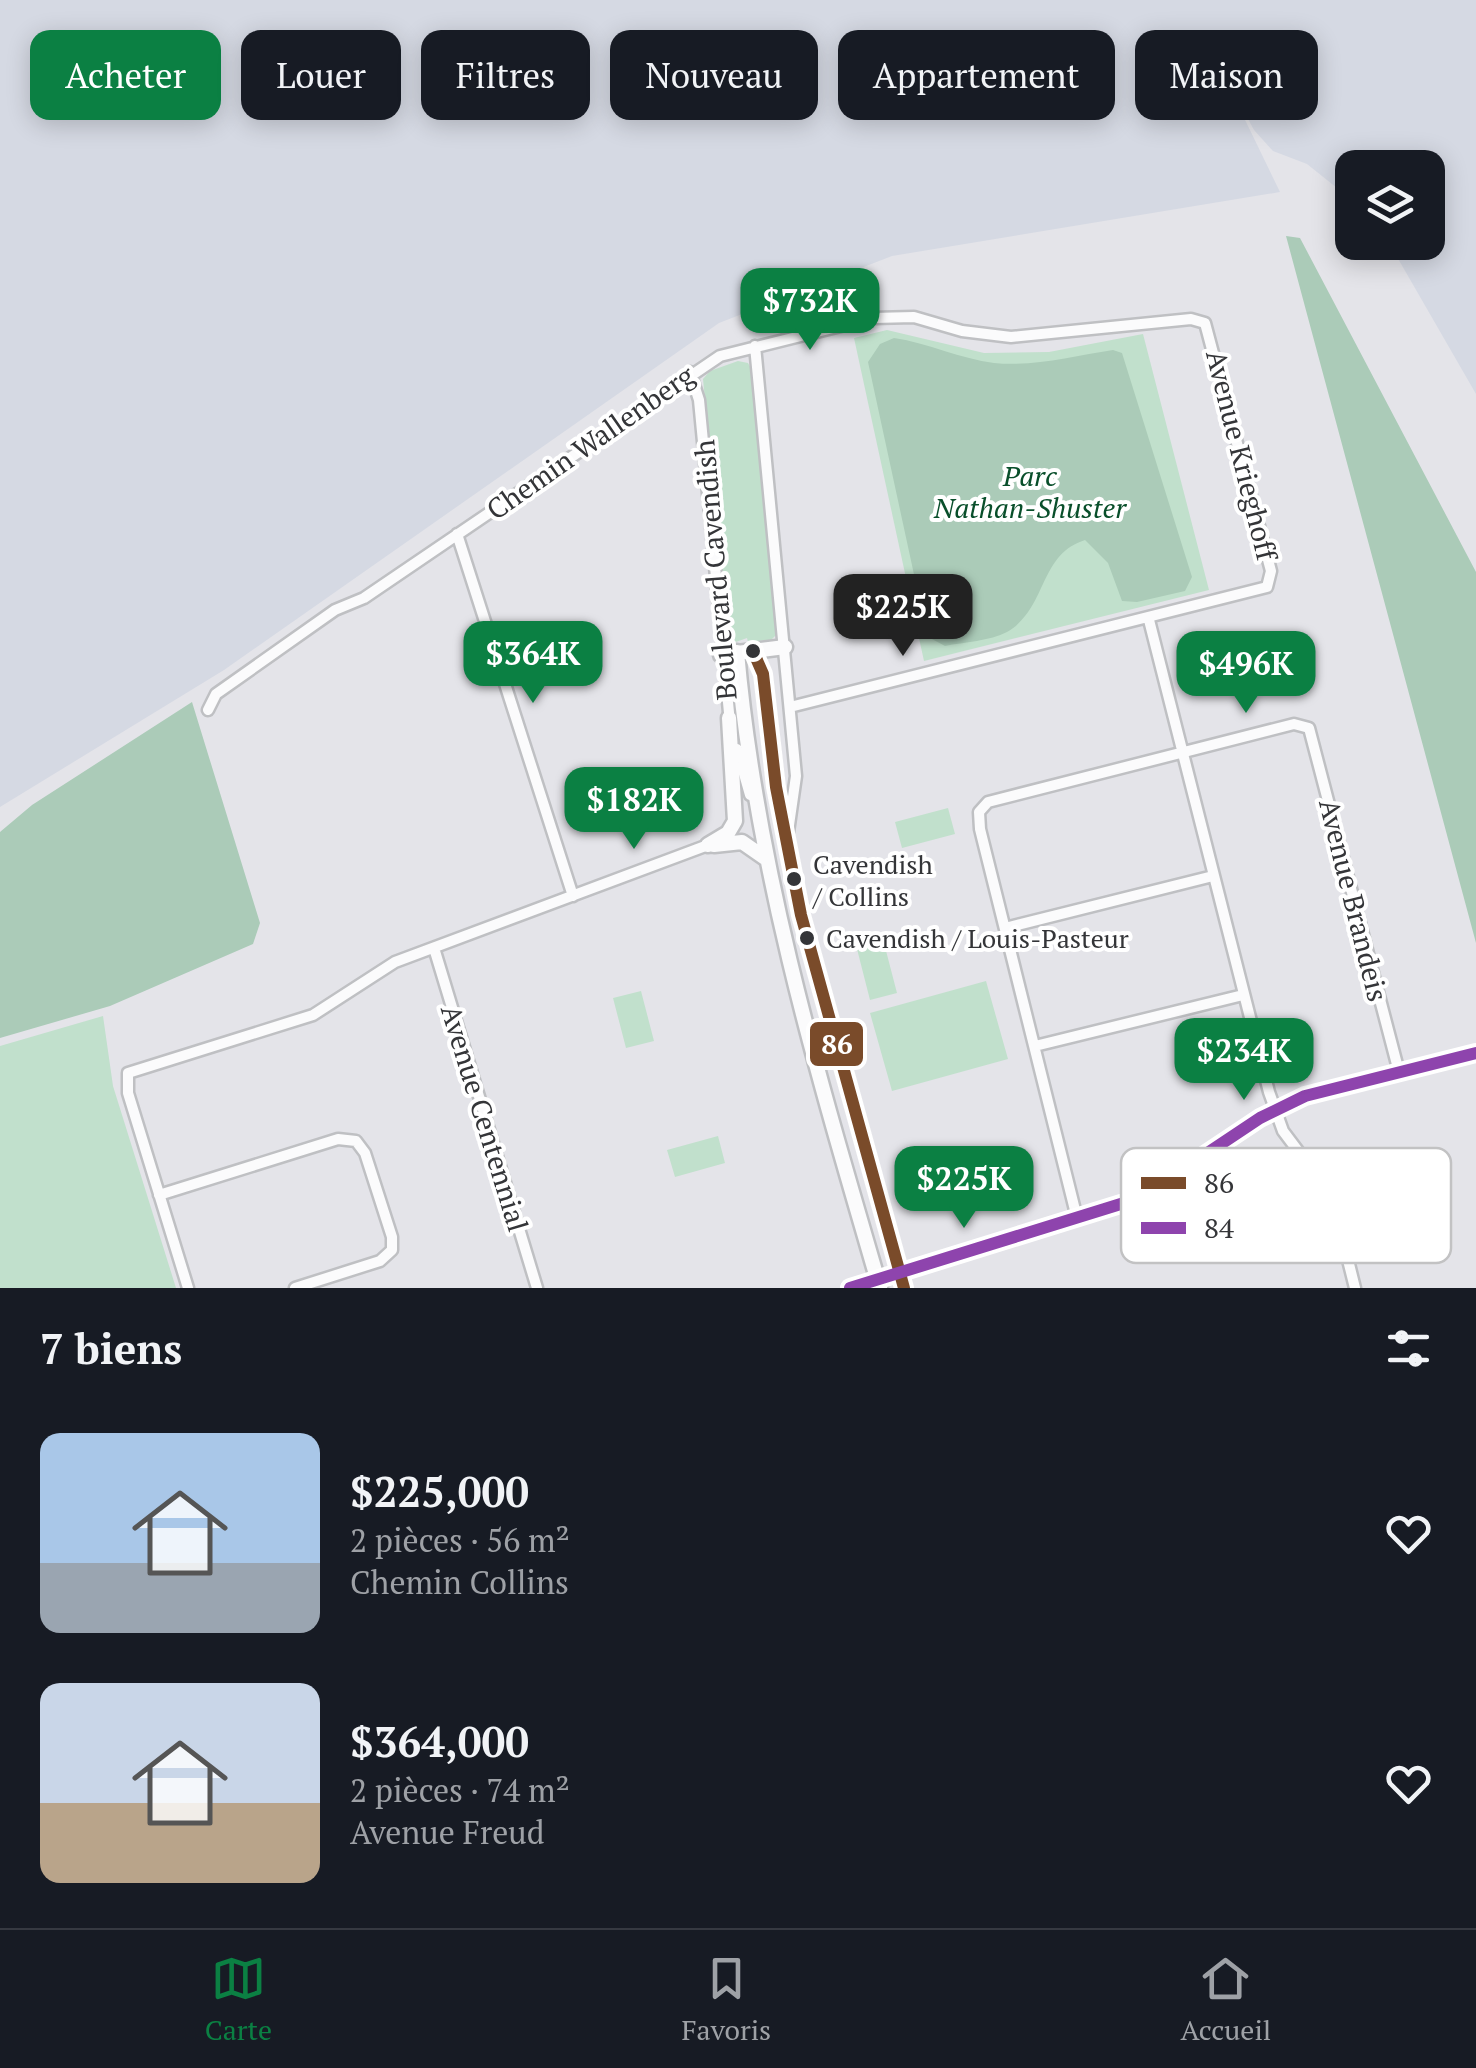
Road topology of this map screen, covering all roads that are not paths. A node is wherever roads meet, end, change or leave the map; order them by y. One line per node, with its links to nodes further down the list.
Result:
1 (1206, 322): 2 (street, Chemin Wallenberg); 5 (street, Avenue Krieghoff)
2 (755, 346): 3 (street, Chemin Wallenberg); 6 (street, Boulevard Cavendish)
3 (690, 372): 4 (street, Chemin Wallenberg); 9 (street, Boulevard Cavendish)
4 (456, 534): 11 (street, Chemin Wallenberg); 19 (street)
5 (1149, 620): 10 (street); 13 (street)
6 (784, 647): 7 (main road); 10 (street, Boulevard Cavendish)
7 (754, 650): 8 (main road); 15 (main road, Boulevard Cavendish)
8 (737, 652): 9 (main road); 14 (main road, Boulevard Cavendish)
9 (721, 655): 12 (street, Boulevard Cavendish)
10 (790, 707): 15 (street, Boulevard Cavendish)
11 (208, 710)
12 (728, 718): 14 (street, Boulevard Cavendish); 16 (main road)
13 (1183, 753): 18 (street); 20 (street); 25 (street, Avenue Brandeis)
14 (761, 825): 17 (main road, Boulevard Cavendish)
15 (787, 841): 33 (main road, Boulevard Cavendish)
16 (708, 845): 17 (main road); 19 (street)
17 (764, 858): 34 (main road, Boulevard Cavendish)
18 (1213, 876): 20 (street); 22 (street)
19 (573, 896): 21 (street)
20 (1006, 928): 23 (street)
21 (434, 948): 29 (street); 37 (street, Avenue Centennial)
22 (1243, 995): 23 (street); 26 (street)
23 (1035, 1046): 31 (street)
24 (1476, 1053): 25 (street)
25 (1399, 1072): 26 (street)
26 (1274, 1110): 27 (street); 28 (street)
27 (1218, 1148)
28 (1296, 1148)
29 (159, 1196): 35 (street); 36 (street)
30 (1121, 1202): 31 (street)
31 (1078, 1218): 33 (street)
32 (1349, 1263): 40 (street)
33 (900, 1272): 34 (street); 39 (main road, Boulevard Cavendish)
34 (879, 1284): 38 (street)
35 (188, 1288)
36 (296, 1288)
37 (537, 1288)
38 (850, 1288)
39 (904, 1288)
40 (1356, 1288)

